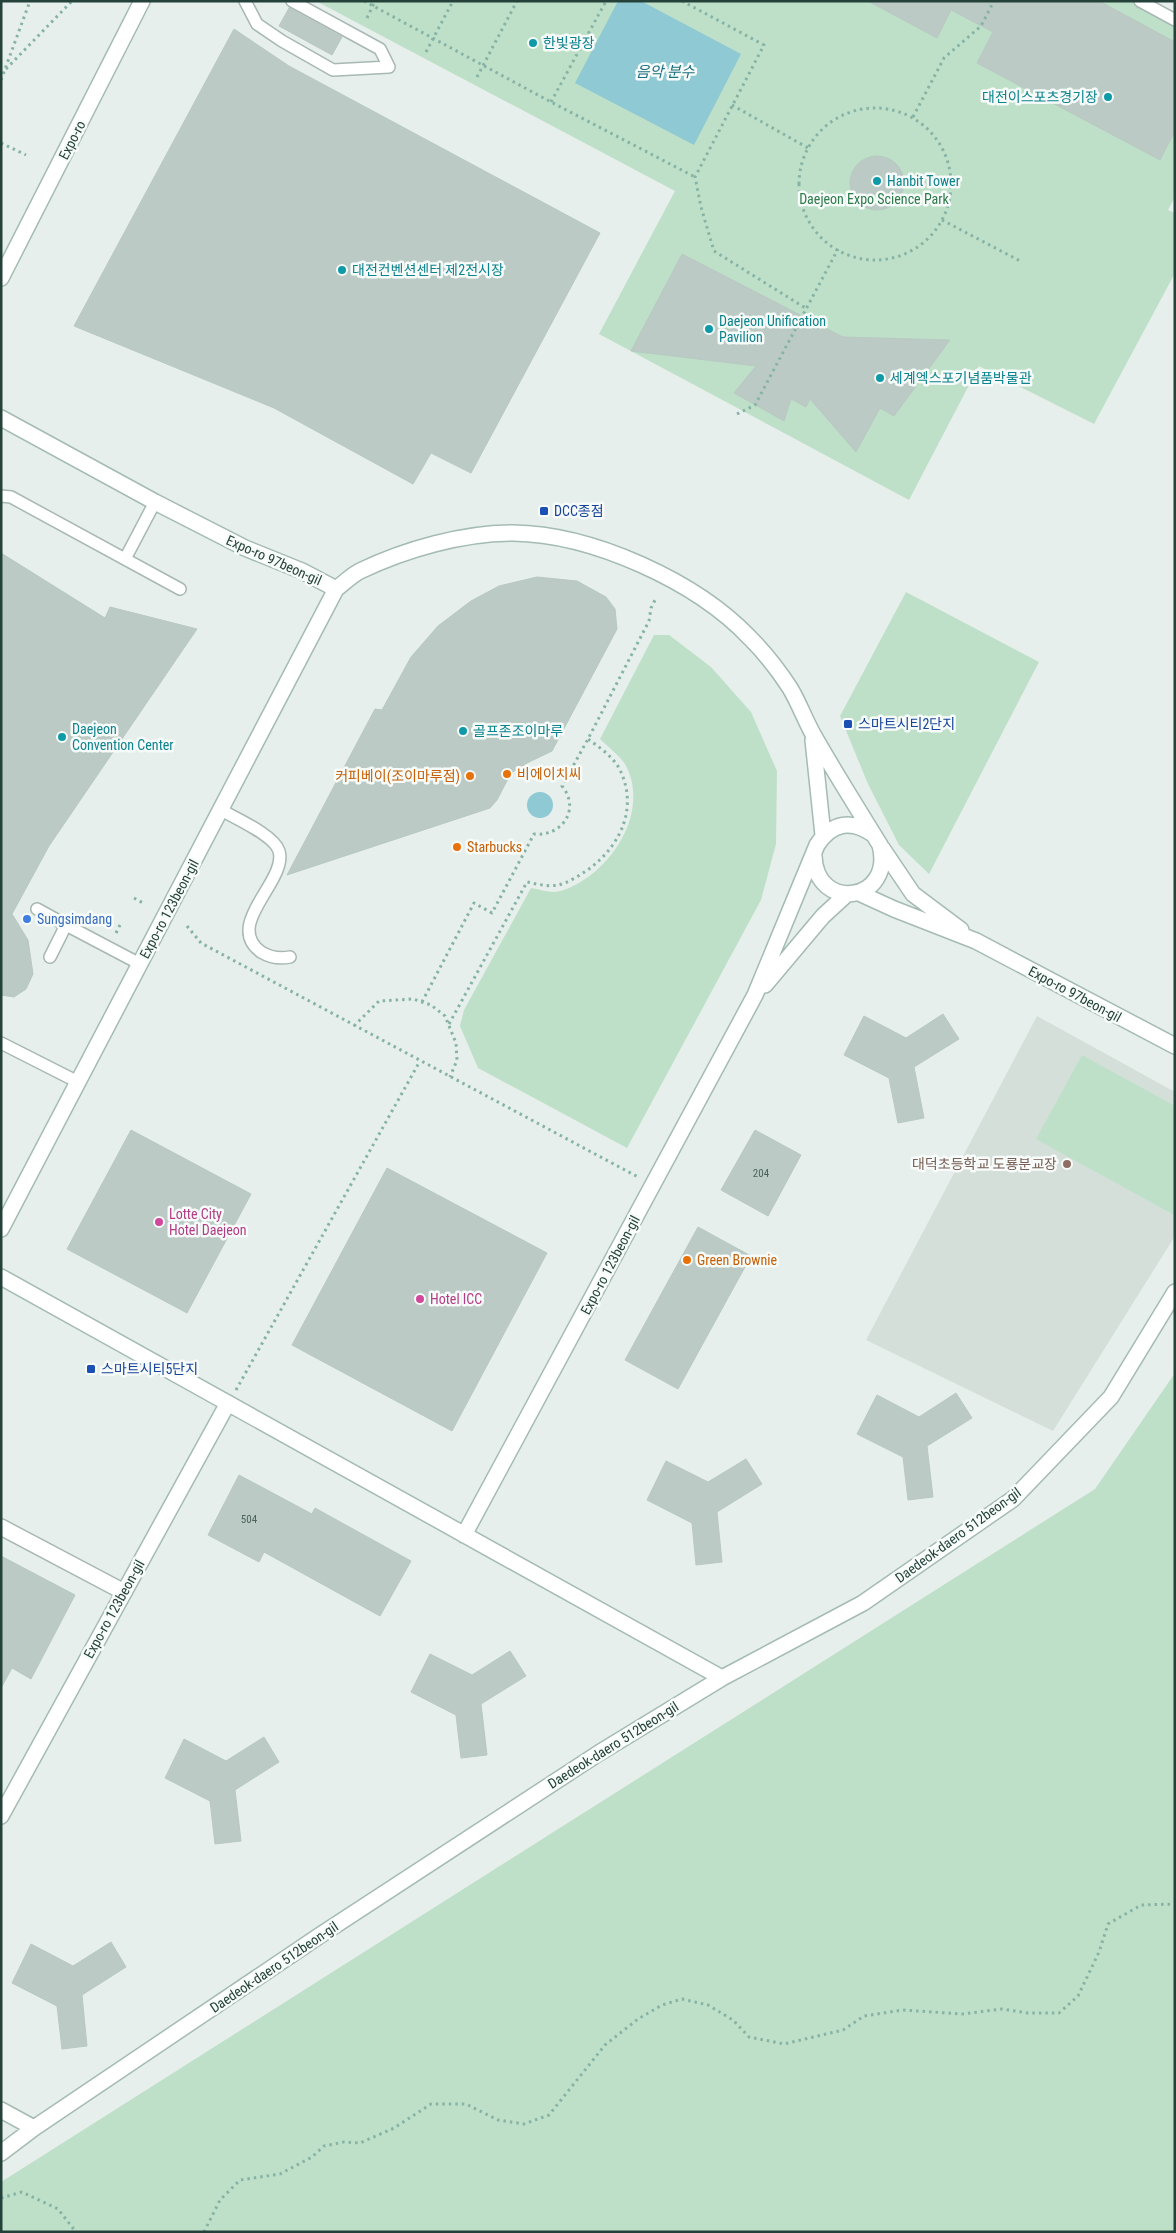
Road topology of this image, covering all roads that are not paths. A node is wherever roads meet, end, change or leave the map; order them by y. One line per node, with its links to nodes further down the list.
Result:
1 (142, 1): 6 (street, Expo-ro)
2 (245, 1): 3 (lane)
3 (292, 1)
4 (1140, 1): 5 (lane)
5 (1175, 20)
6 (1, 278)
7 (1, 418): 9 (street, Expo-ro 97beon-gil)
8 (1, 496): 10 (lane)
9 (154, 502): 10 (lane); 12 (street, Expo-ro 97beon-gil)
10 (125, 559): 11 (lane)
11 (180, 589)
12 (336, 589): 13 (street, Expo-ro 97beon-gil); 14 (street, Expo-ro 123beon-gil)
13 (812, 734): 15 (street); 16 (street)
14 (220, 810): 23 (lane); 24 (street, Expo-ro 123beon-gil)
15 (823, 836): 16 (street); 17 (street)
16 (877, 840): 18 (street); 21 (street)
17 (814, 856): 18 (street); 25 (street)
18 (853, 894): 21 (street); 25 (street)
19 (37, 909): 20 (lane)
20 (66, 925): 22 (lane); 24 (lane)
21 (976, 941): 27 (street, Expo-ro 97beon-gil)
22 (50, 957)
23 (290, 957)
24 (140, 964): 28 (street, Expo-ro 123beon-gil)
25 (756, 995): 34 (street, Expo-ro 123beon-gil)
26 (1, 1043): 28 (lane)
27 (1175, 1046)
28 (78, 1082): 29 (street, Expo-ro 123beon-gil)
29 (1, 1229)
30 (1, 1277): 32 (street)
31 (1175, 1292): 36 (street, Daedeok-daero 512beon-gil)
32 (228, 1403): 34 (street); 35 (street, Expo-ro 123beon-gil)
33 (1, 1527): 35 (street)
34 (464, 1535): 36 (street)
35 (124, 1592): 37 (street, Expo-ro 123beon-gil)
36 (722, 1678): 39 (street, Daedeok-daero 512beon-gil)
37 (1, 1816)
38 (1, 2110): 39 (street)
39 (34, 2128): 40 (street, Daedeok-daero 512beon-gil)
40 (1, 2153)

